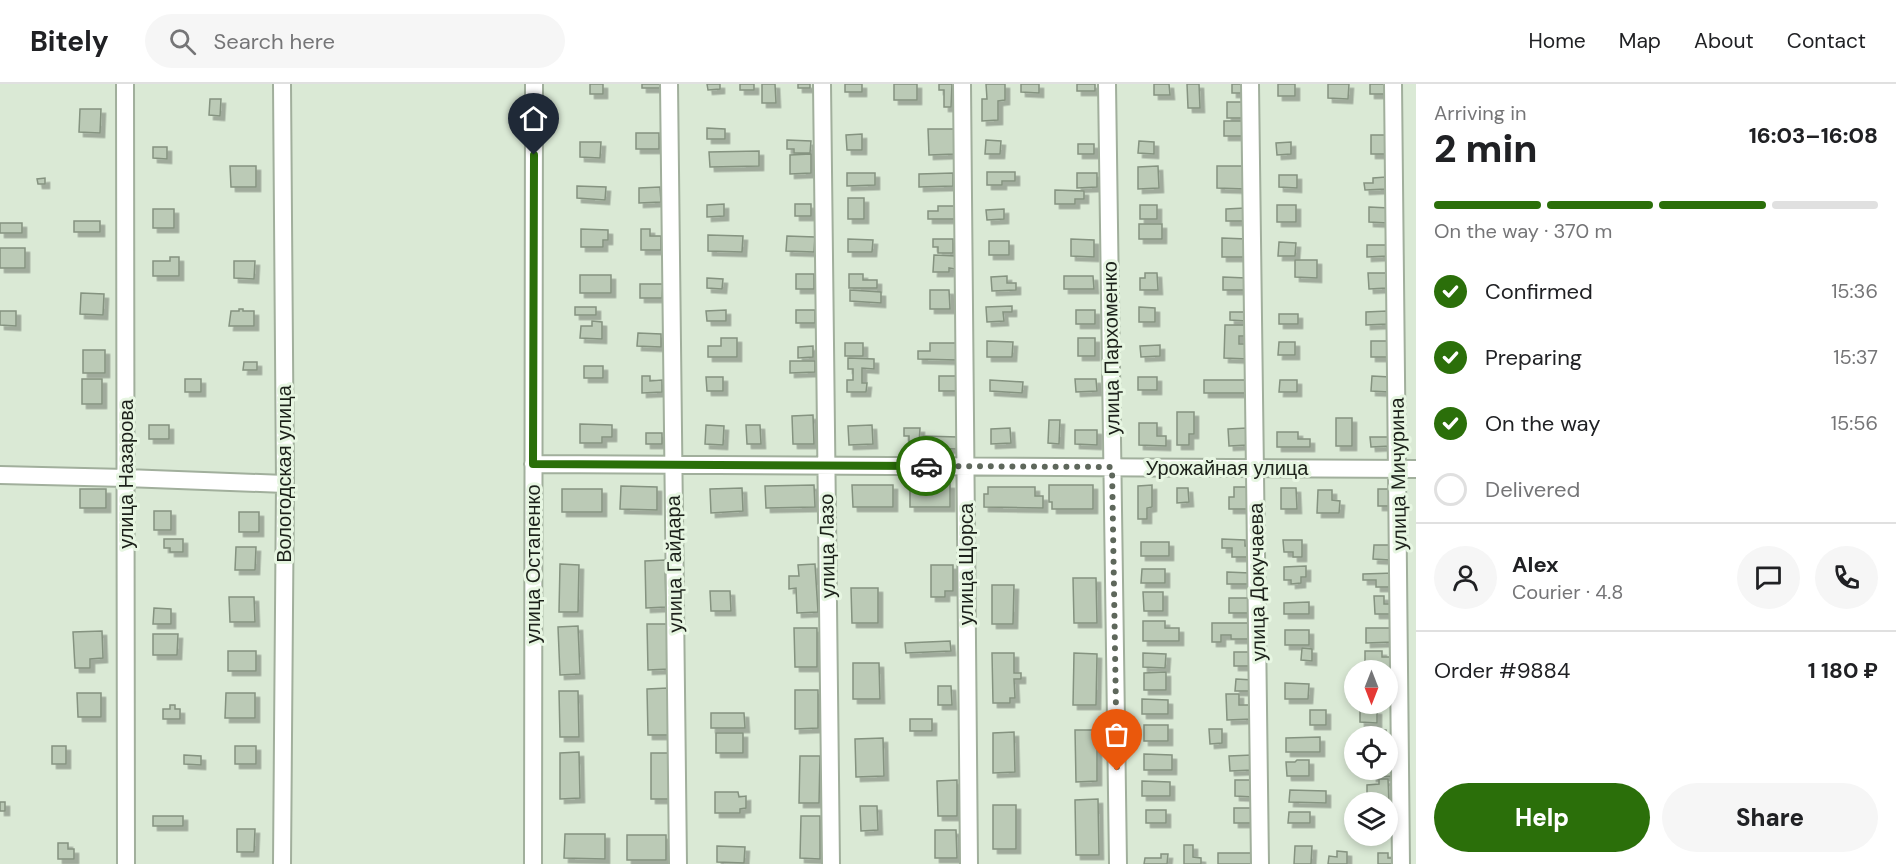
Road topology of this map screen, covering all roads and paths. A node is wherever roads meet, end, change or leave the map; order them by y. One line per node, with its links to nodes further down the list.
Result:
1 (125, 84): 19 (street, улица Назарова)
2 (282, 84): 20 (street, Вологодская улица)
3 (534, 84): 10 (street, улица Остапенко)
4 (669, 84): 11 (street, улица Гайдара)
5 (822, 84): 12 (street, улица Лазо)
6 (962, 84): 13 (street, улица Щорса)
7 (1107, 84): 14 (street, улица Пархоменко)
8 (1250, 84): 15 (street, улица Докучаева)
9 (1393, 84): 16 (street, улица Мичурина)
10 (533, 464): 11 (street, Урожайная улица); 23 (street, улица Остапенко)
11 (673, 465): 12 (street, Урожайная улица); 24 (street, улица Гайдара)
12 (826, 466): 13 (street, Урожайная улица); 25 (street, улица Лазо)
13 (965, 466): 14 (street, Урожайная улица); 26 (street, улица Щорса)
14 (1112, 467): 15 (street, Урожайная улица); 27 (street, улица Пархоменко)
15 (1256, 468): 16 (street, Урожайная улица); 28 (street, улица Докучаева)
16 (1398, 468): 17 (street, Урожайная улица); 29 (street, улица Мичурина)
17 (1416, 469)
18 (0, 476): 19 (street)
19 (126, 478): 20 (street); 21 (street, улица Назарова)
20 (285, 484): 22 (street, Вологодская улица)
21 (126, 864)
22 (282, 864)
23 (533, 864)
24 (678, 864)
25 (831, 864)
26 (969, 864)
27 (1118, 864)
28 (1260, 864)
29 (1401, 864)

